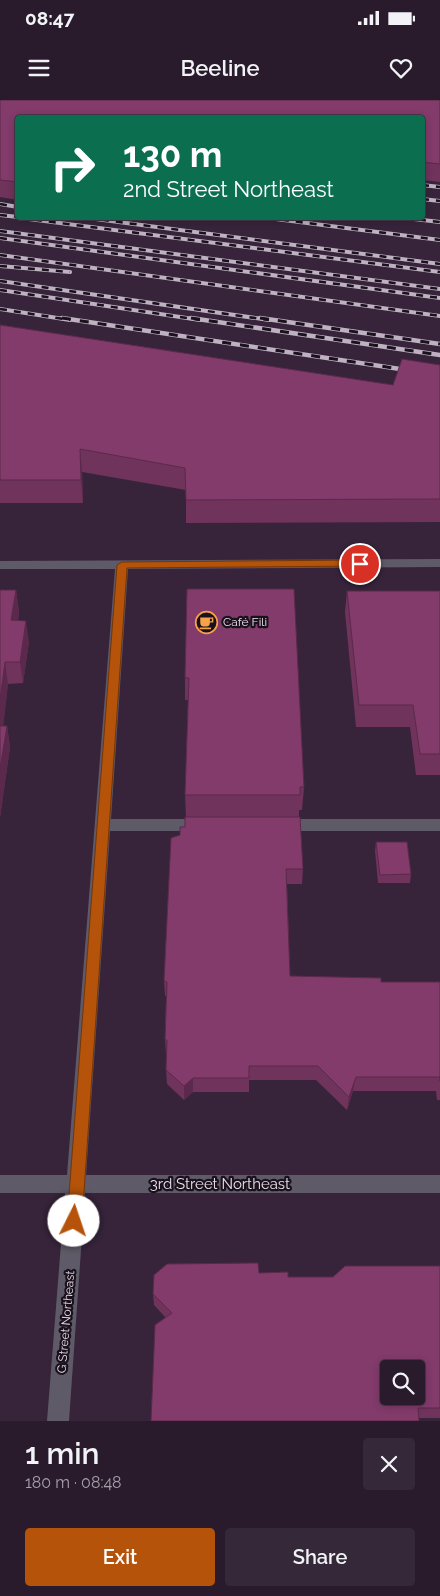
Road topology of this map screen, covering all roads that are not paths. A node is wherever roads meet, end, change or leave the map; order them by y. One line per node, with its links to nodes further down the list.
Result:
1 (440, 563): 3 (street)
2 (0, 565): 3 (street)
3 (122, 565): 4 (street, G Street Northeast)
4 (104, 825): 5 (street); 9 (street, G Street Northeast)
5 (223, 825)
6 (262, 825): 7 (street)
7 (440, 825)
8 (0, 1184): 9 (street, 3rd Street Northeast)
9 (77, 1184): 10 (street, 3rd Street Northeast); 11 (street, G Street Northeast)
10 (440, 1184)
11 (58, 1421)

